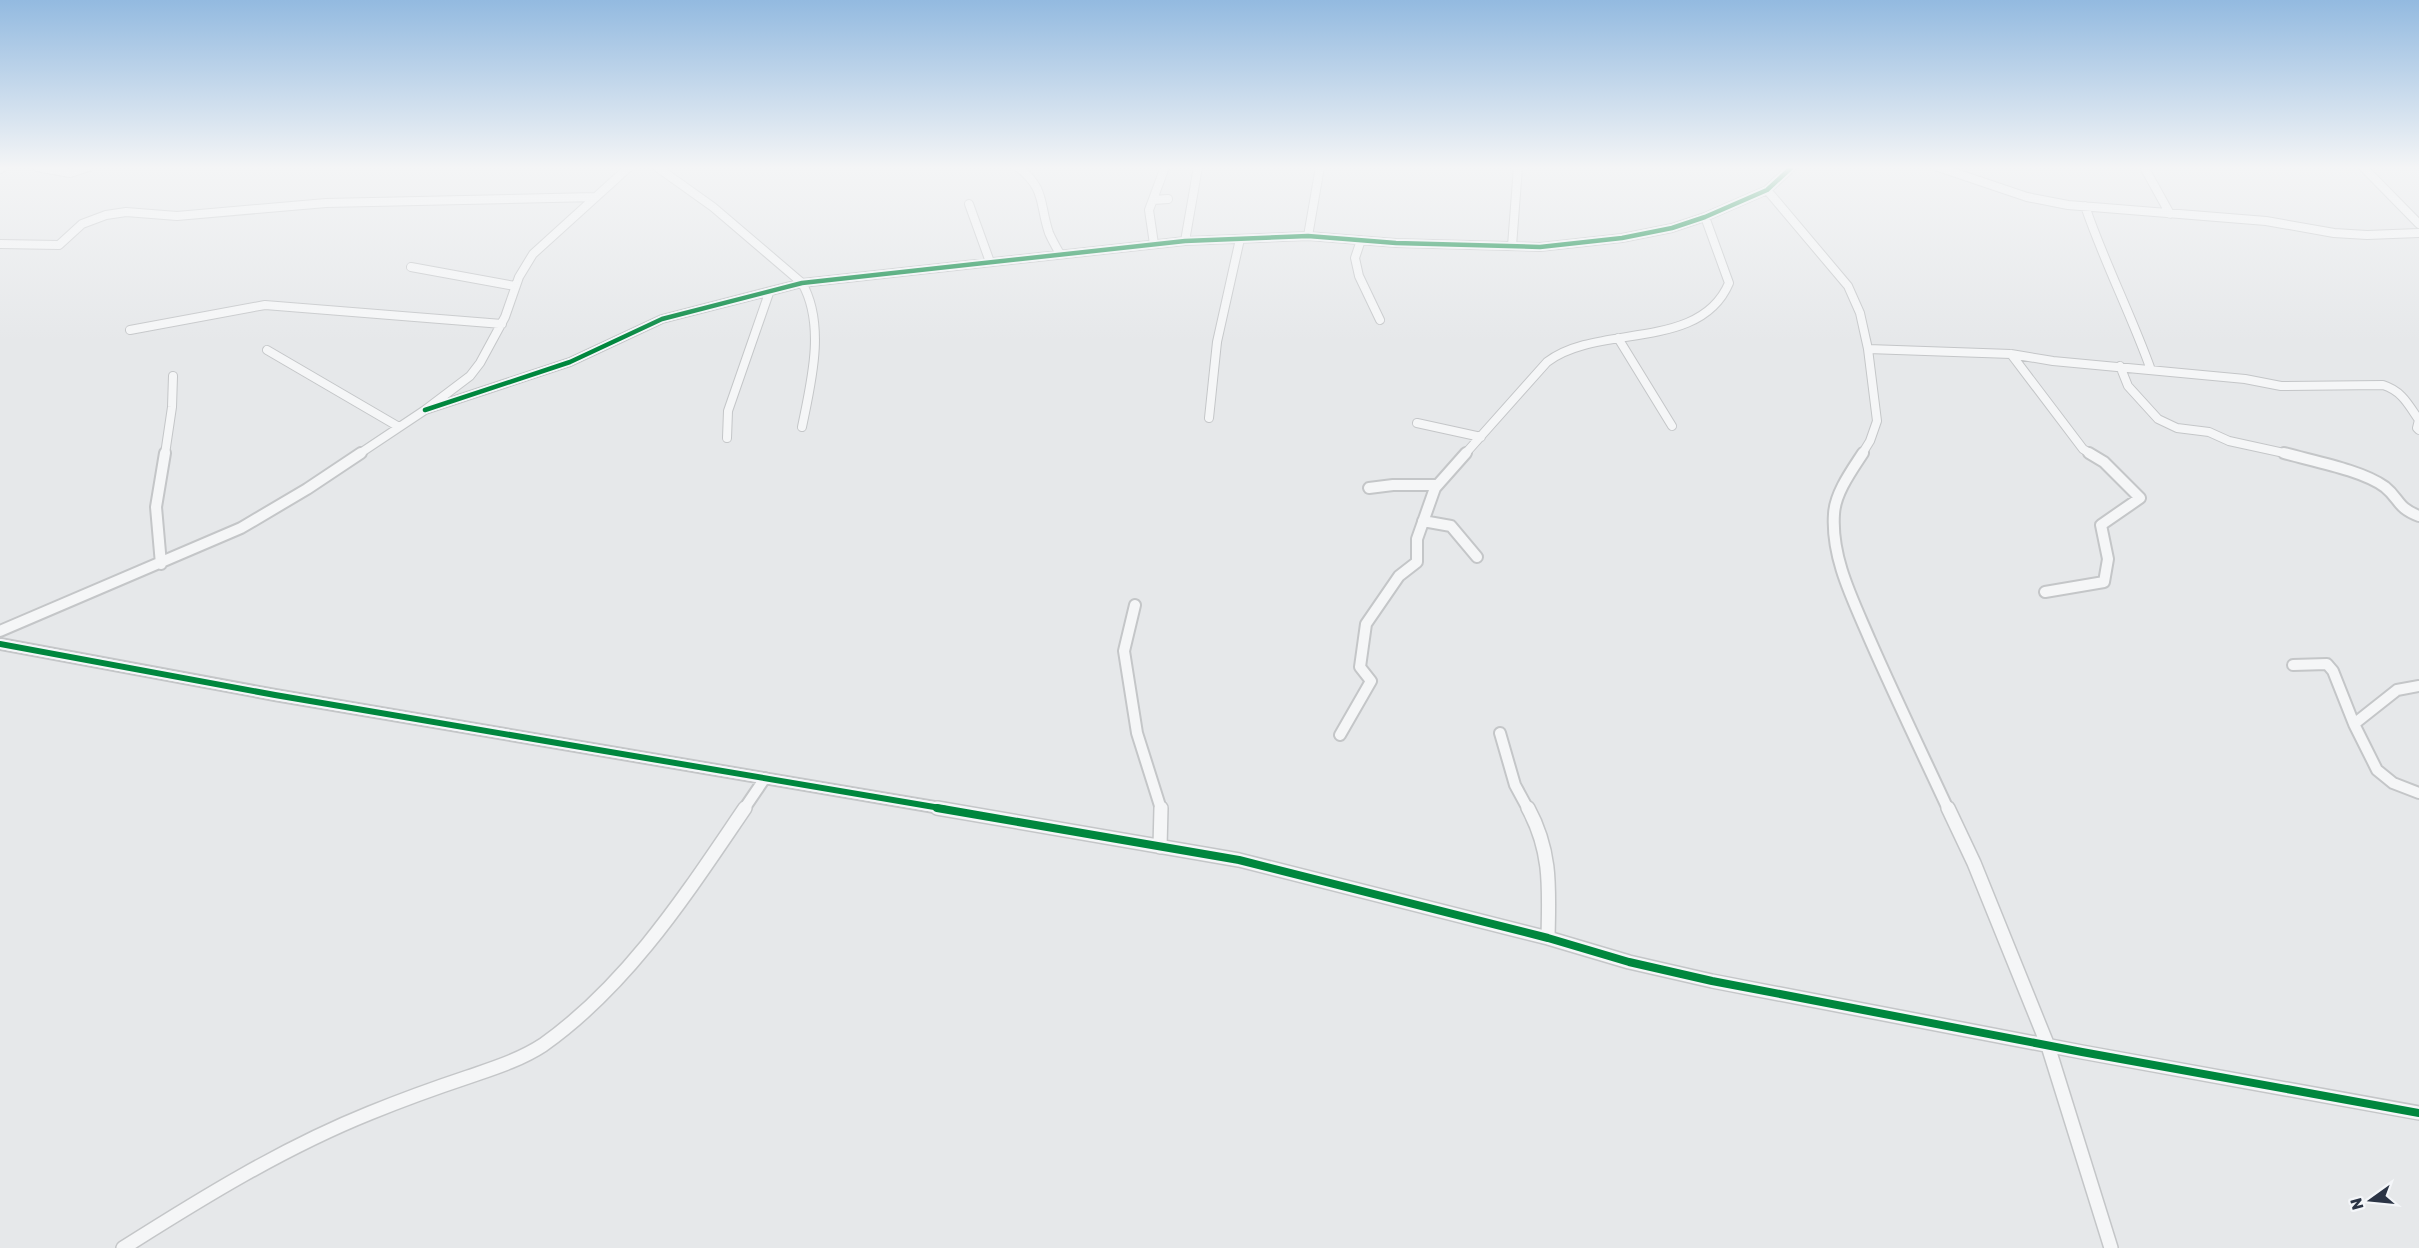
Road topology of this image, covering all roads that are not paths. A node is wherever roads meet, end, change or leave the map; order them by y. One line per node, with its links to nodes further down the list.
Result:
1 (80, 225): 20 (street)
2 (564, 225): 27 (street)
3 (734, 225): 26 (street)
4 (977, 225): 24 (street)
5 (1048, 225): 23 (street)
6 (1151, 225): 21 (street)
7 (1188, 225): 19 (street)
8 (1310, 225): 16 (street)
9 (1514, 225): 22 (street)
10 (1680, 225): 22 (street)
11 (1708, 225): 32 (street)
12 (1797, 225): 33 (street)
13 (2092, 225): 37 (street)
14 (2290, 225): 15 (street)
15 (2419, 233)
16 (1308, 236): 17 (street); 18 (street)
17 (1240, 239): 19 (street); 40 (street)
18 (1361, 240): 22 (street); 29 (street)
19 (1185, 242): 21 (street)
20 (0, 244)
21 (1154, 244): 23 (street)
22 (1512, 246)
23 (1060, 254): 24 (street)
24 (990, 262): 26 (street)
25 (411, 267): 27 (street)
26 (802, 283): 28 (street); 44 (street)
27 (515, 286): 30 (street)
28 (769, 293): 39 (street); 47 (street)
29 (1380, 320)
30 (501, 324): 31 (street); 39 (street)
31 (130, 330)
32 (1618, 338): 42 (street); 46 (street)
33 (1868, 349): 35 (street); 67 (street)
34 (267, 350): 43 (street)
35 (2011, 354): 36 (street); 54 (street)
36 (2120, 366): 37 (street); 50 (street)
37 (2151, 370): 45 (street)
38 (173, 376): 53 (street)
39 (425, 410): 43 (street)
40 (1209, 418)
41 (1417, 423): 46 (street)
42 (1672, 426)
43 (399, 427): 53 (street)
44 (802, 427)
45 (2419, 430)
46 (1481, 436): 48 (street)
47 (727, 438)
48 (1437, 485): 49 (street); 51 (street)
49 (1370, 488)
50 (2419, 516)
51 (1423, 520): 52 (street); 62 (street)
52 (1478, 557)
53 (161, 564): 56 (street)
54 (2045, 592)
55 (1136, 605): 65 (street)
56 (0, 631)
57 (0, 644): 63 (street)
58 (2293, 665): 60 (street)
59 (2419, 686): 60 (street)
60 (2354, 724): 64 (street)
61 (1500, 733): 66 (street)
62 (1340, 735)
63 (765, 778): 65 (street); 69 (street)
64 (2419, 793)
65 (1160, 846): 66 (street)
66 (1548, 938): 67 (street)
67 (2048, 1046): 68 (street); 70 (street)
68 (2419, 1113)
69 (123, 1248)
70 (2111, 1248)

